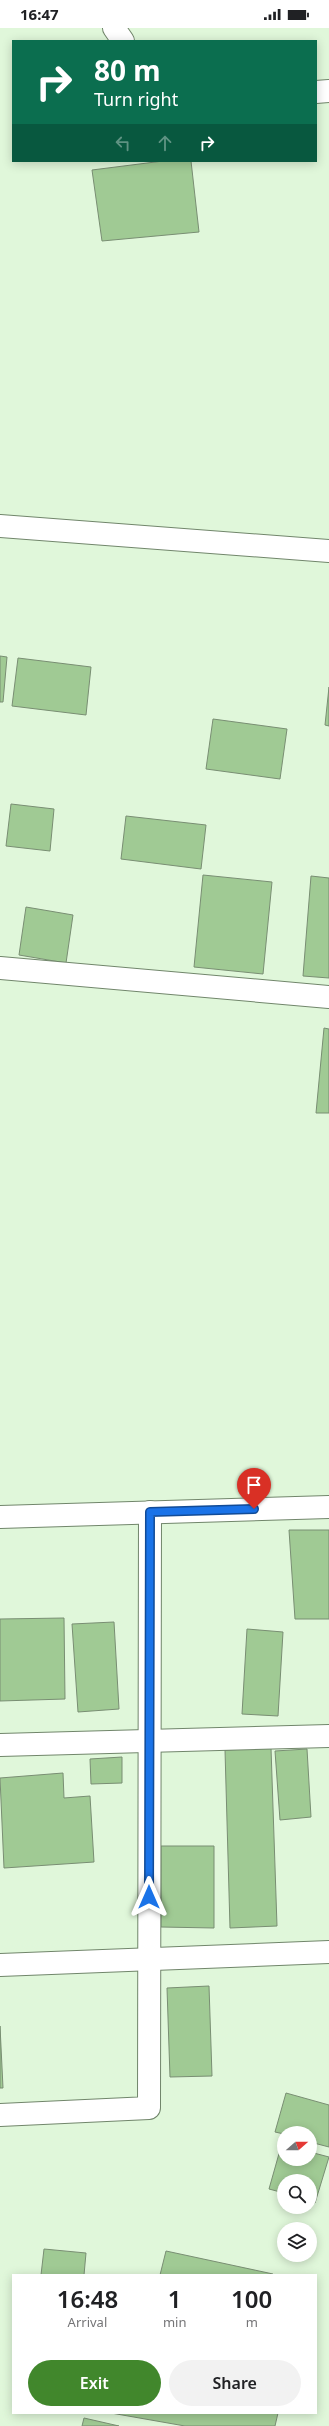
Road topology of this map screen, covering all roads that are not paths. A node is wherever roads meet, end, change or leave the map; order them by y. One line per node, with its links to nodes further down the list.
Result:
1 (114, 28): 2 (street)
2 (121, 40)
3 (329, 91): 4 (street)
4 (317, 92)
5 (0, 526): 6 (street)
6 (329, 552)
7 (0, 968): 8 (street)
8 (329, 997)
9 (329, 1506): 10 (street)
10 (150, 1512): 11 (street); 13 (street)
11 (0, 1517)
12 (329, 1736): 13 (street)
13 (149, 1741): 14 (street); 16 (street)
14 (0, 1745)
15 (329, 1952): 16 (street)
16 (149, 1959): 17 (street); 18 (street)
17 (0, 1964)
18 (0, 2115)

